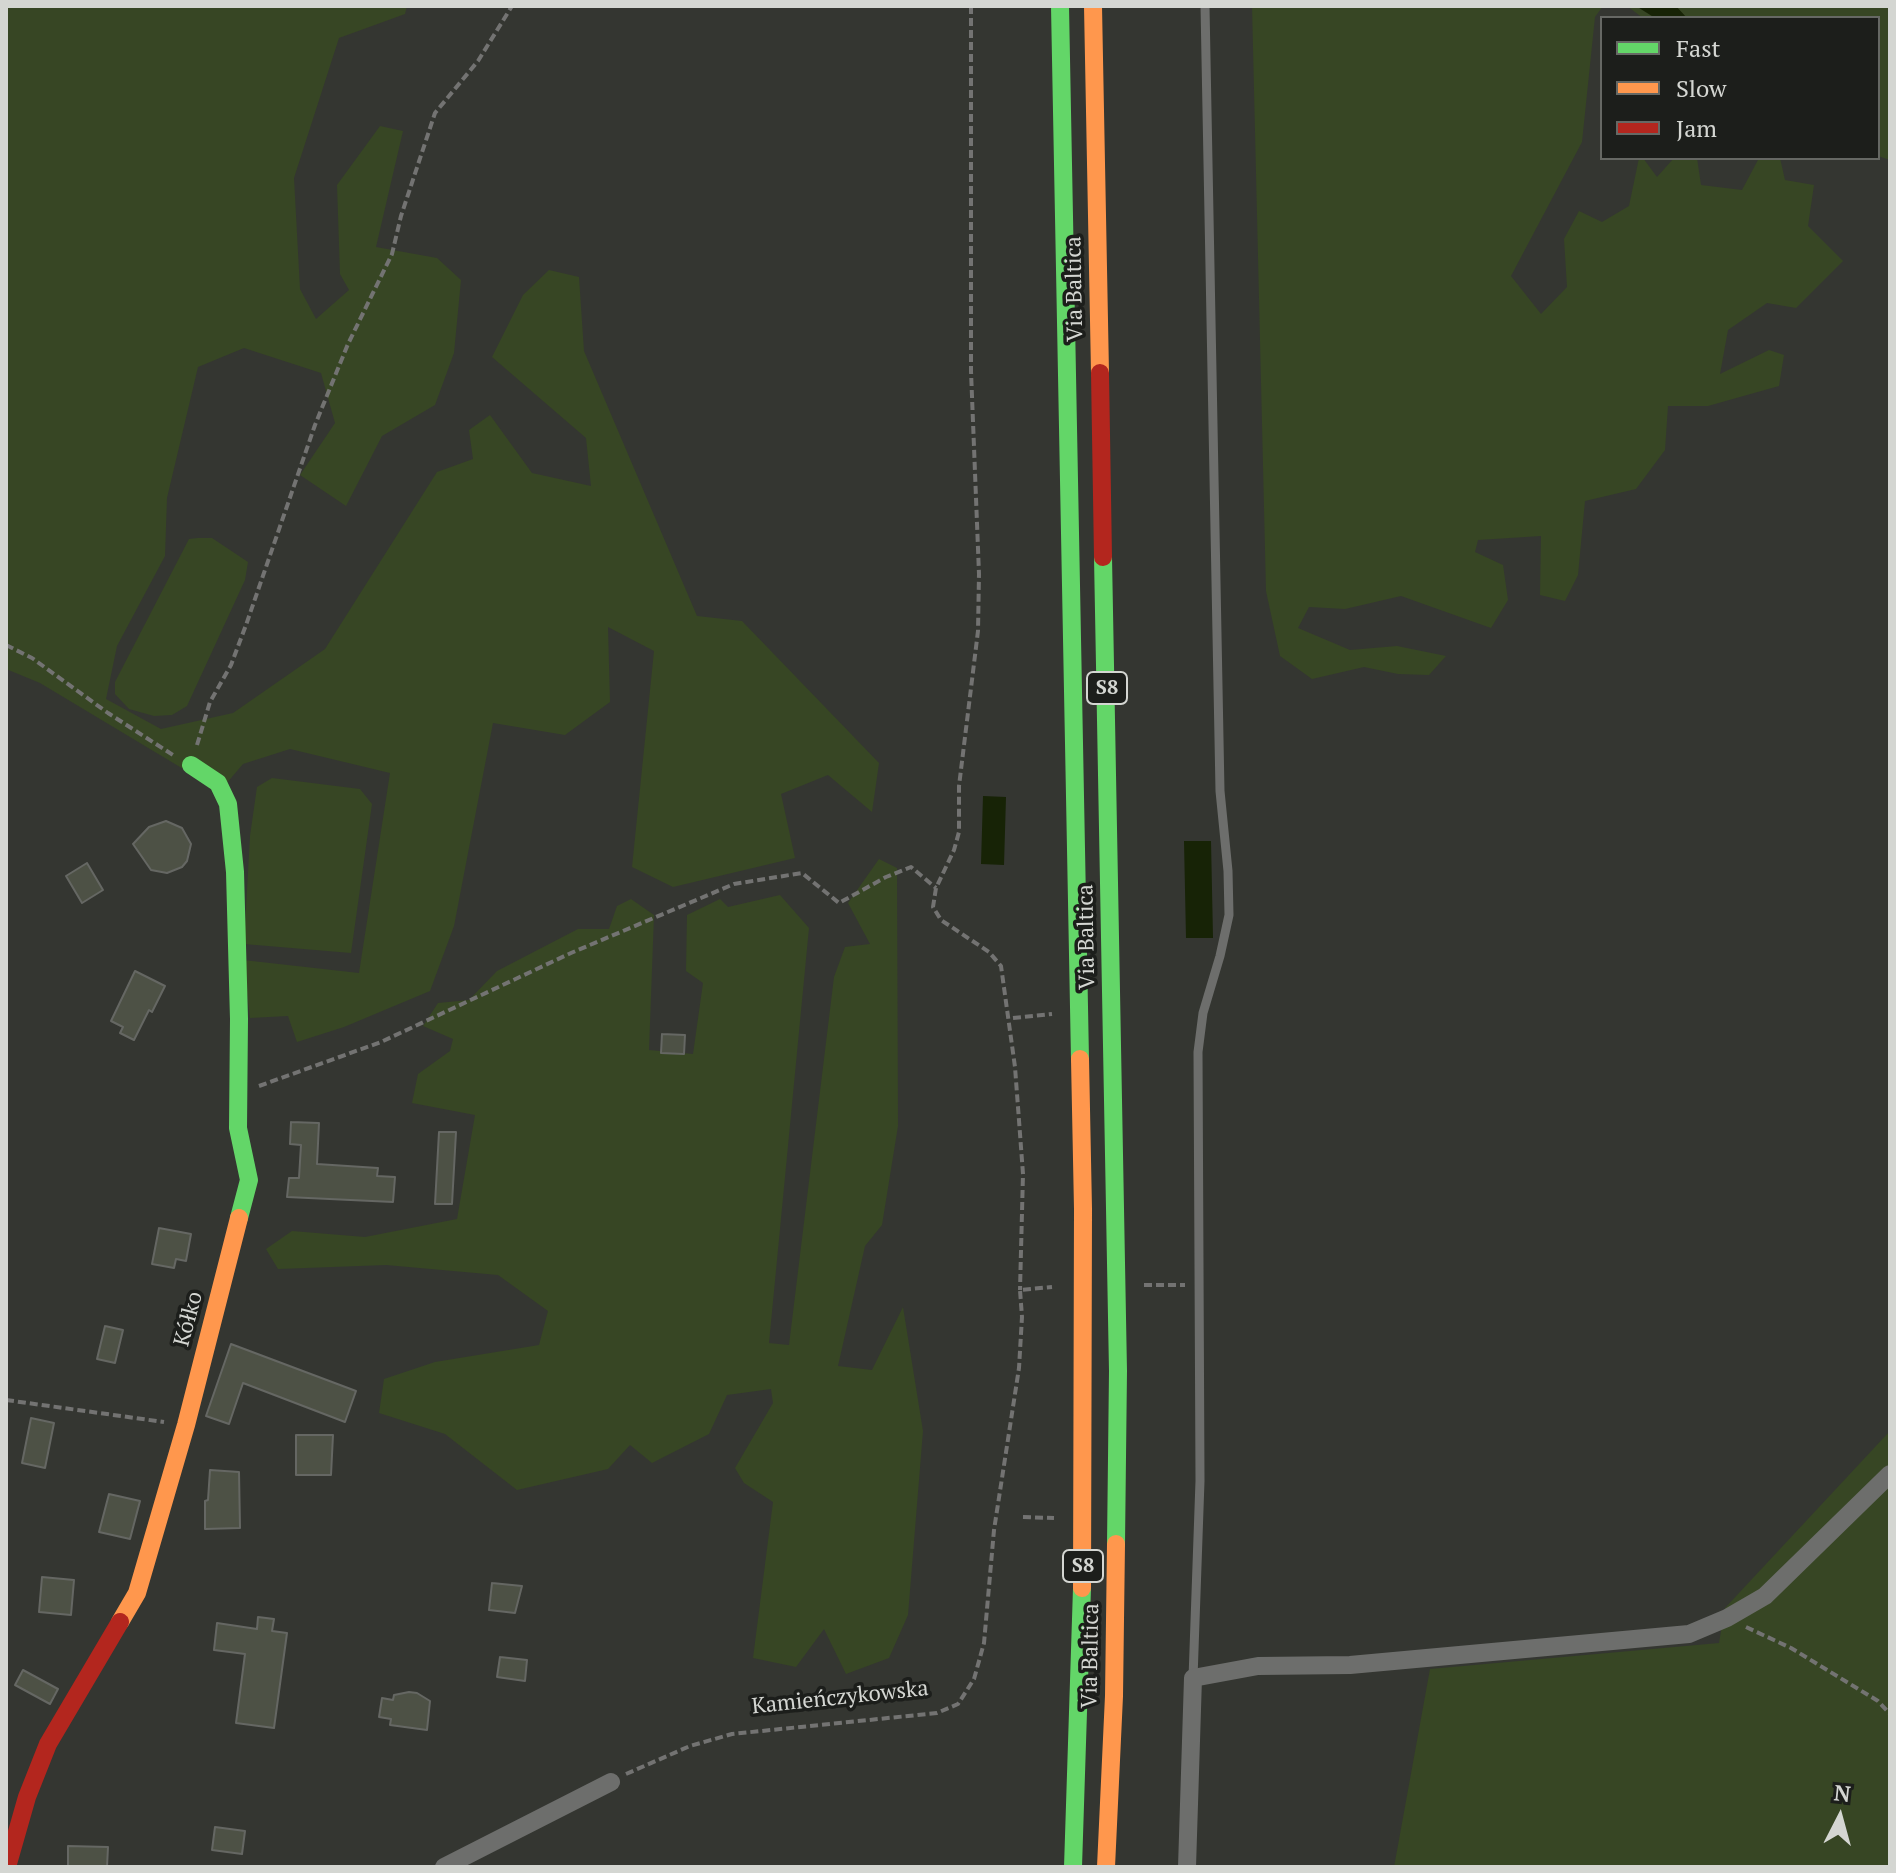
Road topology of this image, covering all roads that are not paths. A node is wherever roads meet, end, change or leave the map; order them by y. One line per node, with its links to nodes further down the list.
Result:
1 (1060, 6): 10 (main road, Via Baltica / S8)
2 (1093, 6): 11 (main road, Via Baltica / S8)
3 (1205, 6): 6 (lane)
4 (191, 765): 8 (main road, Kółko)
5 (1890, 1474): 6 (street)
6 (1193, 1678): 12 (street)
7 (611, 1782): 9 (street)
8 (7, 1867)
9 (444, 1867)
10 (1073, 1867)
11 (1106, 1867)
12 (1187, 1867)

